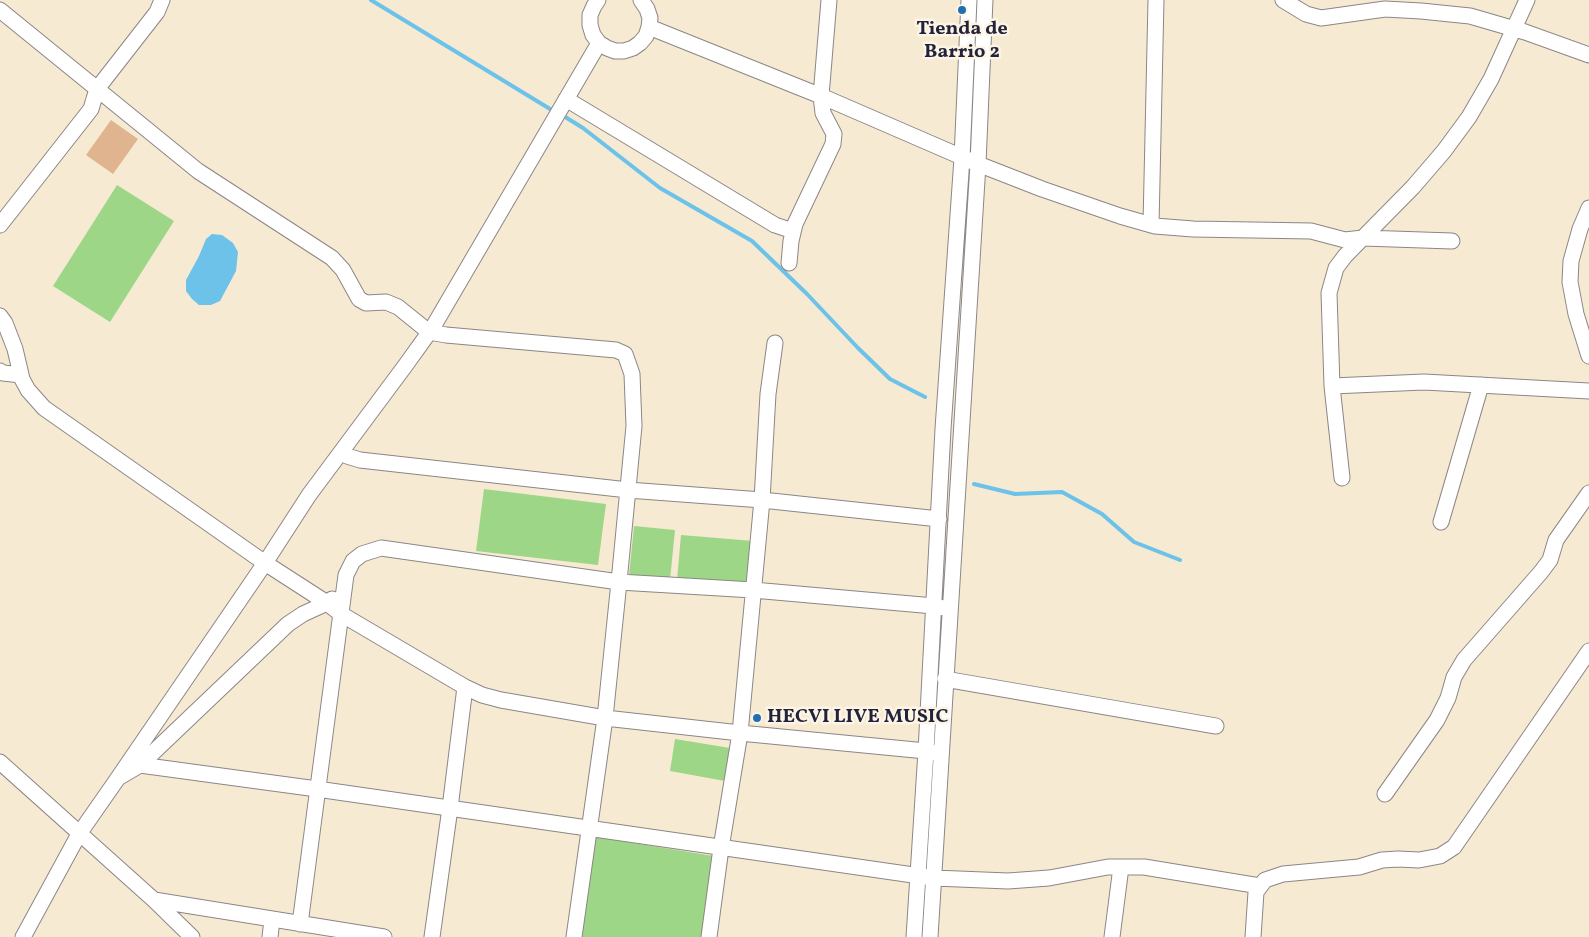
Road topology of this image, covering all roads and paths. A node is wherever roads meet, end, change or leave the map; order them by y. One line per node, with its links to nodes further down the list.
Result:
1 (162, 0): 15 (street)
2 (598, 0): 13 (street)
3 (641, 0): 11 (street)
4 (829, 0): 16 (street)
5 (969, 0): 18 (street)
6 (985, 0): 19 (street)
7 (1156, 0): 21 (street)
8 (1283, 0): 12 (street)
9 (1527, 0): 12 (street)
10 (0, 10): 15 (street)
11 (649, 27): 13 (street); 16 (street)
12 (1514, 30): 14 (street); 24 (street)
13 (599, 43): 17 (street)
14 (1589, 55)
15 (97, 89): 22 (street); 28 (street)
16 (820, 96): 18 (street); 23 (street)
17 (566, 99): 23 (street); 28 (street)
18 (962, 158): 19 (street); 41 (street)
19 (978, 164): 21 (street); 49 (street)
20 (1589, 208): 30 (street)
21 (1151, 224): 24 (street)
22 (0, 225)
23 (794, 231): 26 (street)
24 (1363, 238): 25 (street); 34 (street)
25 (1452, 241)
26 (789, 263)
27 (0, 316): 32 (street)
28 (429, 332): 36 (street); 38 (street)
29 (775, 343): 40 (street)
30 (1589, 356)
31 (0, 371): 32 (street)
32 (21, 375): 43 (street)
33 (1481, 385): 34 (street); 35 (street); 42 (street)
34 (1332, 386): 37 (street)
35 (1589, 391)
36 (341, 452): 38 (street); 43 (street)
37 (1342, 478)
38 (628, 490): 40 (street); 44 (street)
39 (1589, 493): 62 (street)
40 (762, 500): 41 (street); 46 (street)
41 (939, 519): 48 (street)
42 (1442, 522)
43 (265, 563): 47 (street); 60 (street)
44 (620, 582): 45 (street); 46 (street); 54 (street)
45 (344, 589): 47 (street); 50 (street)
46 (753, 590): 48 (street); 56 (street)
47 (326, 603): 50 (street); 59 (street)
48 (934, 606): 49 (street); 57 (street)
49 (950, 609): 52 (street)
50 (341, 614): 53 (street); 61 (street)
51 (1589, 651): 70 (street)
52 (945, 679): 55 (street); 57 (street)
53 (465, 687): 54 (street); 63 (street)
54 (605, 718): 56 (street); 64 (street)
55 (1216, 726)
56 (740, 733): 57 (street); 66 (street)
57 (933, 753): 68 (street); 69 (street)
58 (0, 762): 65 (street)
59 (140, 765): 60 (street); 61 (street)
60 (118, 778): 65 (street)
61 (317, 789): 63 (street); 73 (street)
62 (1385, 794)
63 (450, 808): 64 (street); 78 (street)
64 (588, 828): 66 (street); 79 (street)
65 (79, 834): 71 (street); 74 (street)
66 (721, 848): 68 (street); 80 (street)
67 (1121, 867): 69 (street); 70 (street); 83 (street)
68 (918, 876): 69 (street); 81 (street)
69 (934, 878): 82 (street)
70 (1260, 886): 84 (street)
71 (154, 900): 72 (street); 75 (street)
72 (272, 920): 73 (street); 76 (street)
73 (300, 924): 77 (street)
74 (23, 937)
75 (192, 937)
76 (270, 937)
77 (384, 937)
78 (432, 937)
79 (574, 937)
80 (708, 937)
81 (914, 937)
82 (930, 937)
83 (1112, 937)
84 (1252, 937)

